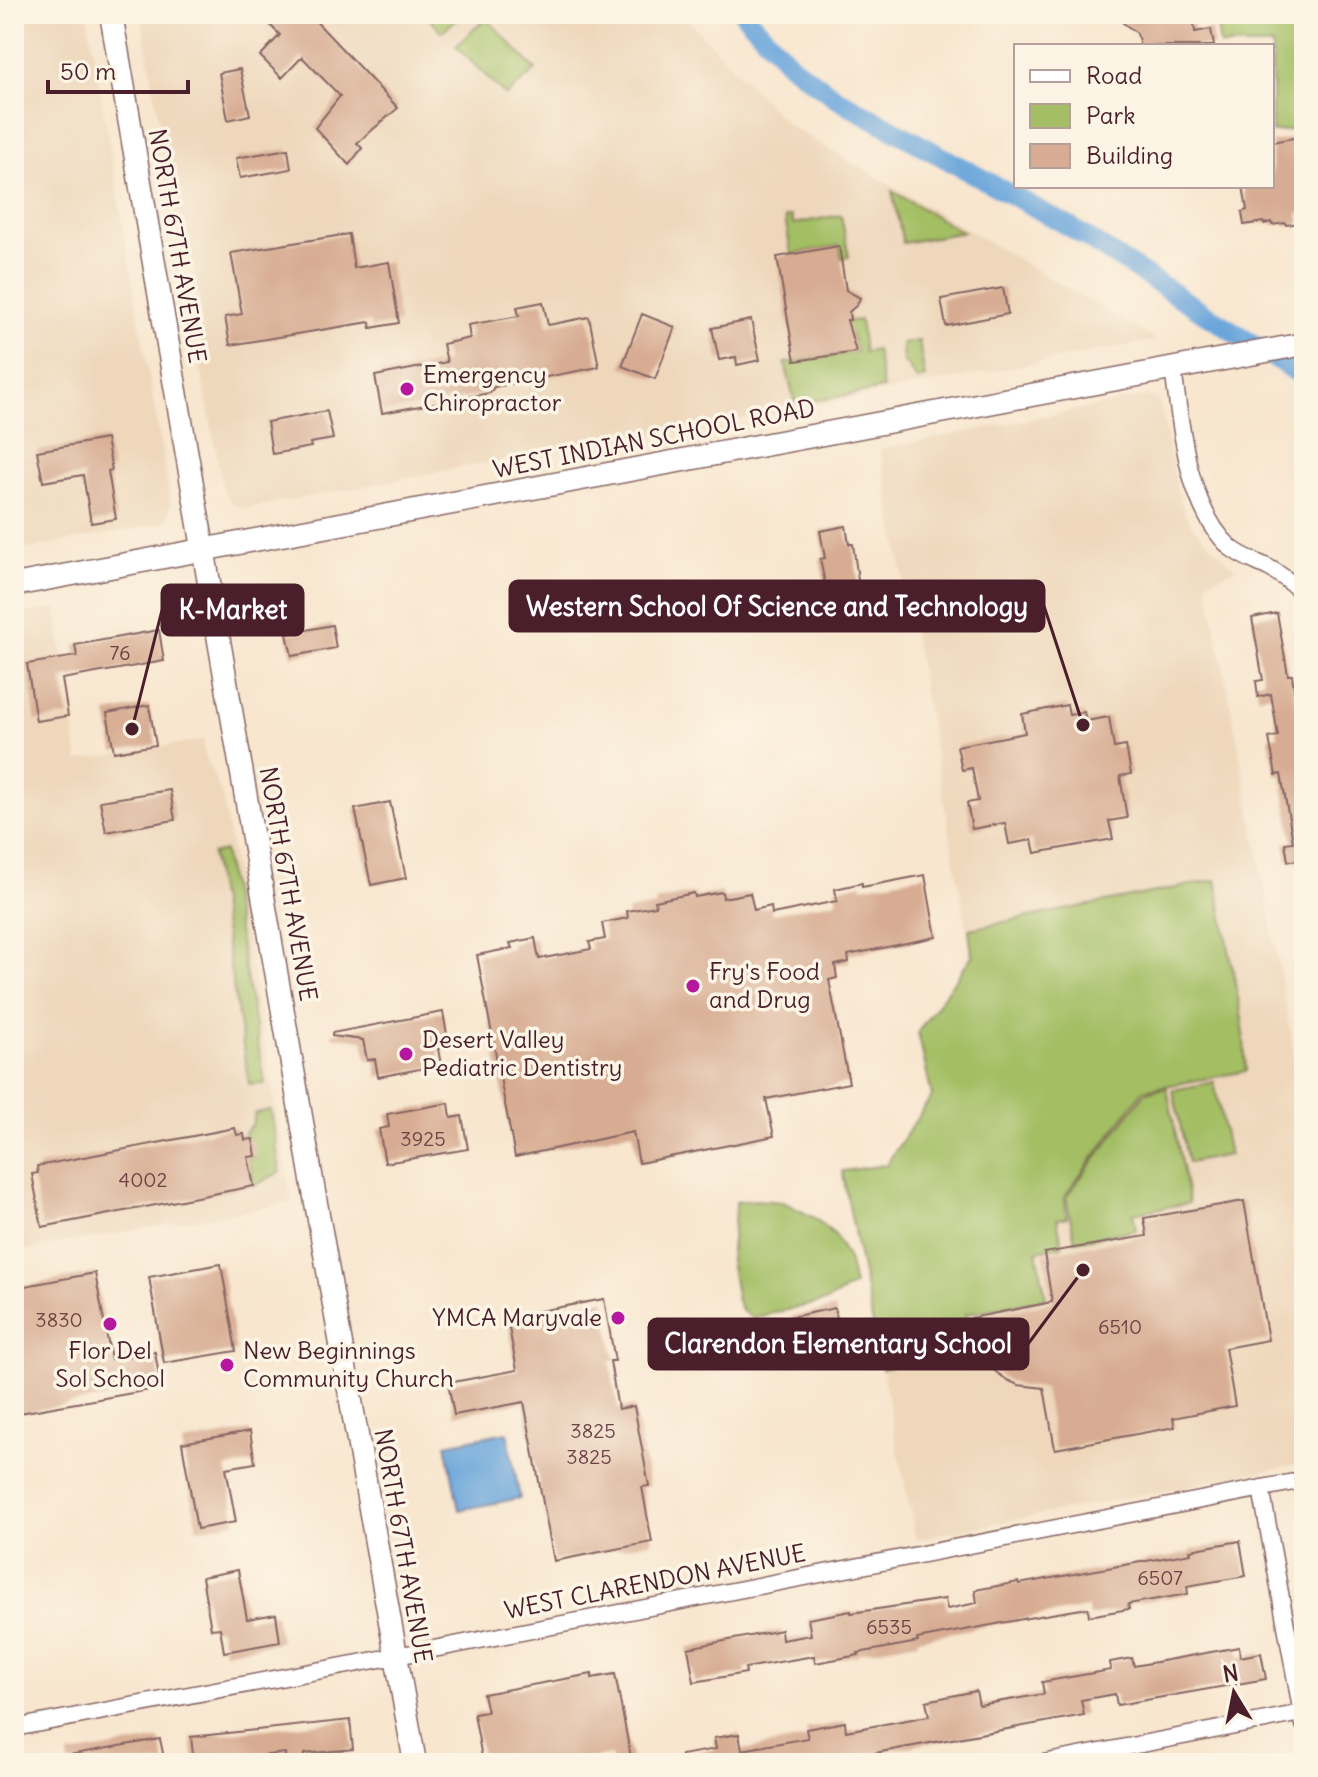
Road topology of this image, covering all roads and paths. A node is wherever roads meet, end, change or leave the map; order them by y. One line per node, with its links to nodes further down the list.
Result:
1 (111, 14): 4 (main road, NORTH 67TH AVENUE)
2 (1304, 344): 3 (main road, WEST INDIAN SCHOOL ROAD)
3 (1173, 369): 4 (main road, WEST INDIAN SCHOOL ROAD); 6 (street)
4 (203, 549): 5 (main road, WEST INDIAN SCHOOL ROAD); 9 (main road, NORTH 67TH AVENUE)
5 (14, 585)
6 (1304, 594)
7 (1304, 1480): 8 (street, WEST CLARENDON AVENUE)
8 (1261, 1488): 9 (street, WEST CLARENDON AVENUE); 10 (street)
9 (396, 1656): 11 (street, WEST CLARENDON AVENUE); 12 (main road, NORTH 67TH AVENUE)
10 (1303, 1719): 13 (street)
11 (14, 1728)
12 (415, 1763)
13 (1043, 1763)

